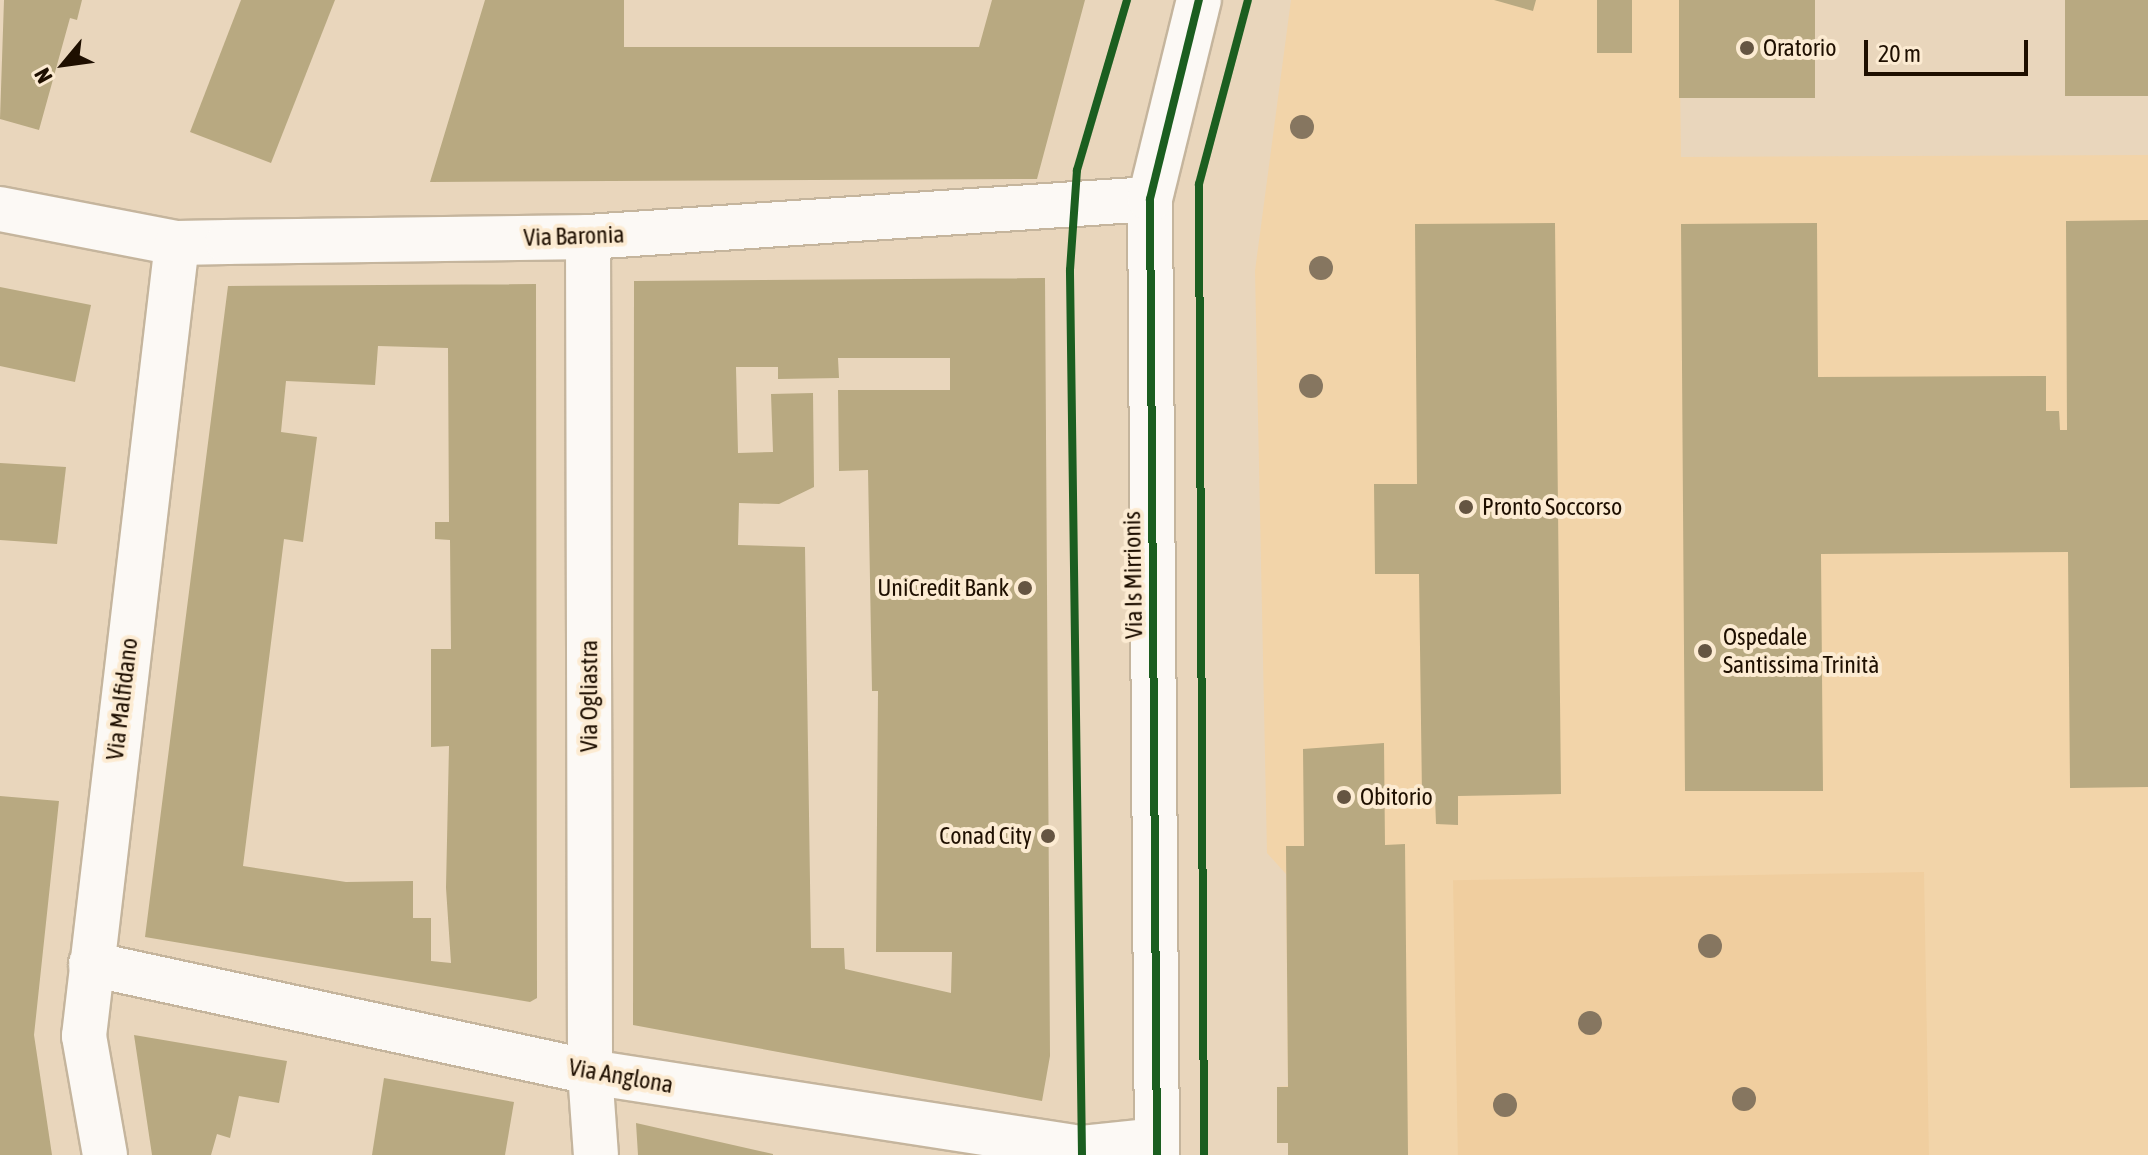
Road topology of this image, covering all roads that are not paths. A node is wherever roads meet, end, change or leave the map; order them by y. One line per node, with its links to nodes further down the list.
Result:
1 (1199, 0): 2 (street, Via Is Mirrionis)
2 (1150, 199): 4 (street, Via Baronia); 8 (street, Via Is Mirrionis)
3 (0, 209): 5 (street, Via Baronia)
4 (588, 237): 5 (street, Via Baronia); 7 (street, Via Ogliastra)
5 (177, 243): 6 (street, Via Malfidano)
6 (91, 964): 7 (street, Via Anglona); 9 (street, Via Malfidano)
7 (590, 1072): 8 (street, Via Anglona); 10 (street, Via Ogliastra)
8 (1157, 1147)
9 (105, 1155)
10 (596, 1155)

